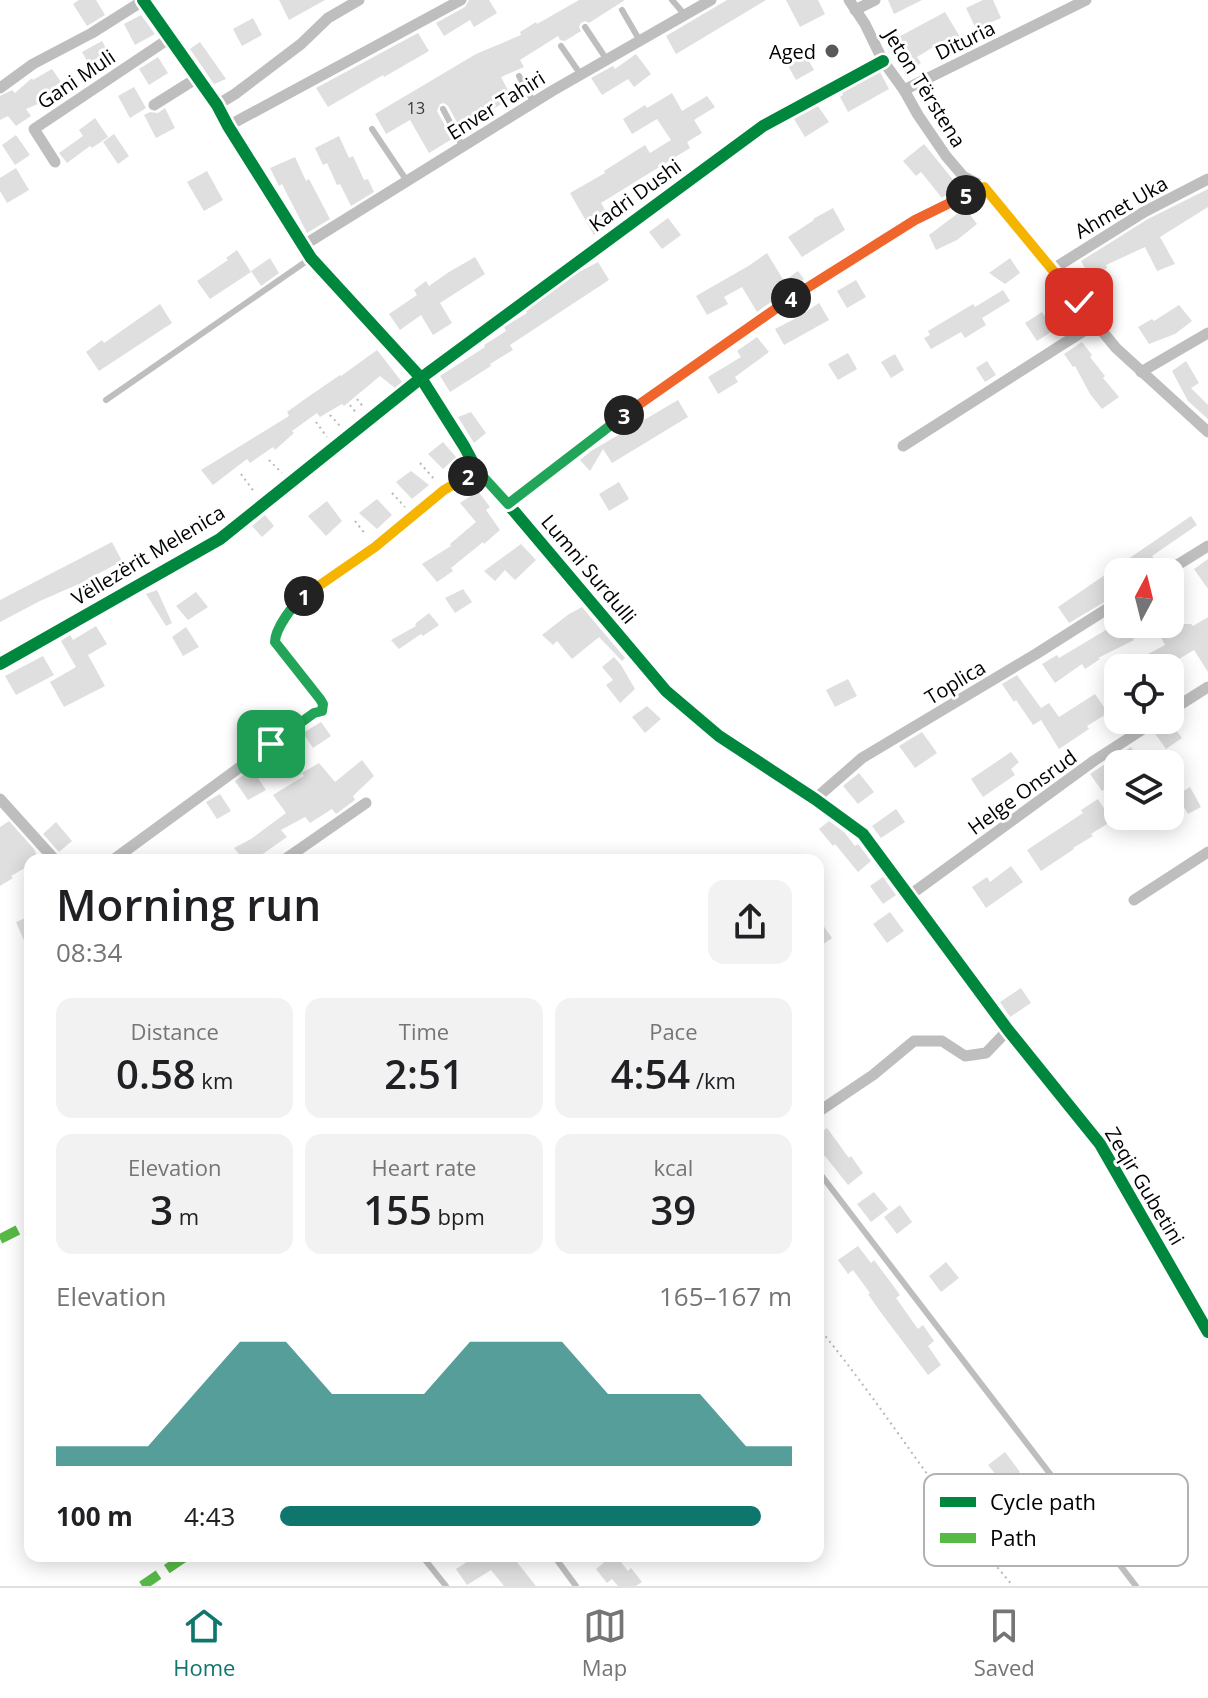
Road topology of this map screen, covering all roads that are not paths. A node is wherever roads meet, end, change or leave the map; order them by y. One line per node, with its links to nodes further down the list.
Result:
1 (144, 0): 12 (street, Lumni Surdulli); 20 (street)
2 (359, 0): 24 (street)
3 (461, 0): 26 (street)
4 (672, 0): 10 (lane)
5 (711, 0): 10 (street, Enver Tahiri)
6 (875, 0): 8 (street)
7 (1086, 0): 21 (street, Dituria)
8 (852, 5): 16 (street, Jeton Tërstena)
9 (622, 10): 13 (lane)
10 (685, 15): 13 (street, Enver Tahiri)
11 (585, 27): 15 (lane)
12 (170, 38): 19 (street, Lumni Surdulli); 29 (street, Gani Muli)
13 (640, 41): 15 (street, Enver Tahiri)
14 (561, 46): 17 (lane)
15 (607, 60): 17 (street, Enver Tahiri)
16 (883, 61): 21 (street, Jeton Tërstena); 38 (street, Kadri Dushi)
17 (581, 75): 22 (street, Enver Tahiri)
18 (519, 76): 22 (lane)
19 (197, 78): 23 (street); 24 (street, Lumni Surdulli)
20 (0, 88)
21 (904, 90): 32 (street, Jeton Tërstena)
22 (534, 103): 28 (street, Enver Tahiri)
23 (154, 105)
24 (217, 105): 26 (street, Lumni Surdulli)
25 (443, 109): 28 (lane)
26 (228, 126): 33 (street, Lumni Surdulli)
27 (372, 129): 31 (lane)
28 (463, 147): 31 (street, Enver Tahiri)
29 (55, 162)
30 (1208, 179): 34 (street, Ahmet Uka)
31 (407, 181): 33 (street, Enver Tahiri)
32 (984, 187): 34 (street, Jeton Tërstena); 43 (street)
33 (308, 252): 38 (street, Lumni Surdulli); 39 (lane)
34 (1053, 269): 35 (street, Jeton Tërstena)
35 (1096, 323): 37 (street, Jeton Tërstena); 41 (street)
36 (1208, 333): 37 (street)
37 (1141, 372): 40 (street, Jeton Tërstena)
38 (421, 378): 42 (street, Lumni Surdulli); 47 (street, Vëllezërit Melenica)
39 (106, 400)
40 (1208, 432)
41 (903, 446)
42 (477, 470): 43 (street, Lumni Surdulli); 56 (street)
43 (508, 504): 52 (street, Lumni Surdulli)
44 (1208, 546): 45 (street)
45 (1184, 561)
46 (1104, 611): 52 (street, Toplica)
47 (0, 664)
48 (1208, 687): 49 (street)
49 (1184, 702)
50 (1135, 734): 58 (street, Helge Onsrud)
51 (0, 799): 55 (street)
52 (815, 799): 58 (street, Lumni Surdulli)
53 (366, 803): 57 (street)
54 (1208, 852): 59 (street)
55 (50, 854)
56 (121, 854)
57 (293, 854)
58 (910, 895): 60 (street, Lumni Surdulli)
59 (1134, 900)
60 (1008, 1030): 61 (street); 63 (street, Zeqir Gubetini)
61 (824, 1108)
62 (824, 1179): 64 (lane)
63 (1208, 1332)
64 (1050, 1474)
65 (427, 1562): 68 (lane)
66 (558, 1562): 69 (lane)
67 (1121, 1566): 70 (lane)
68 (446, 1586)
69 (576, 1586)
70 (1136, 1586)

